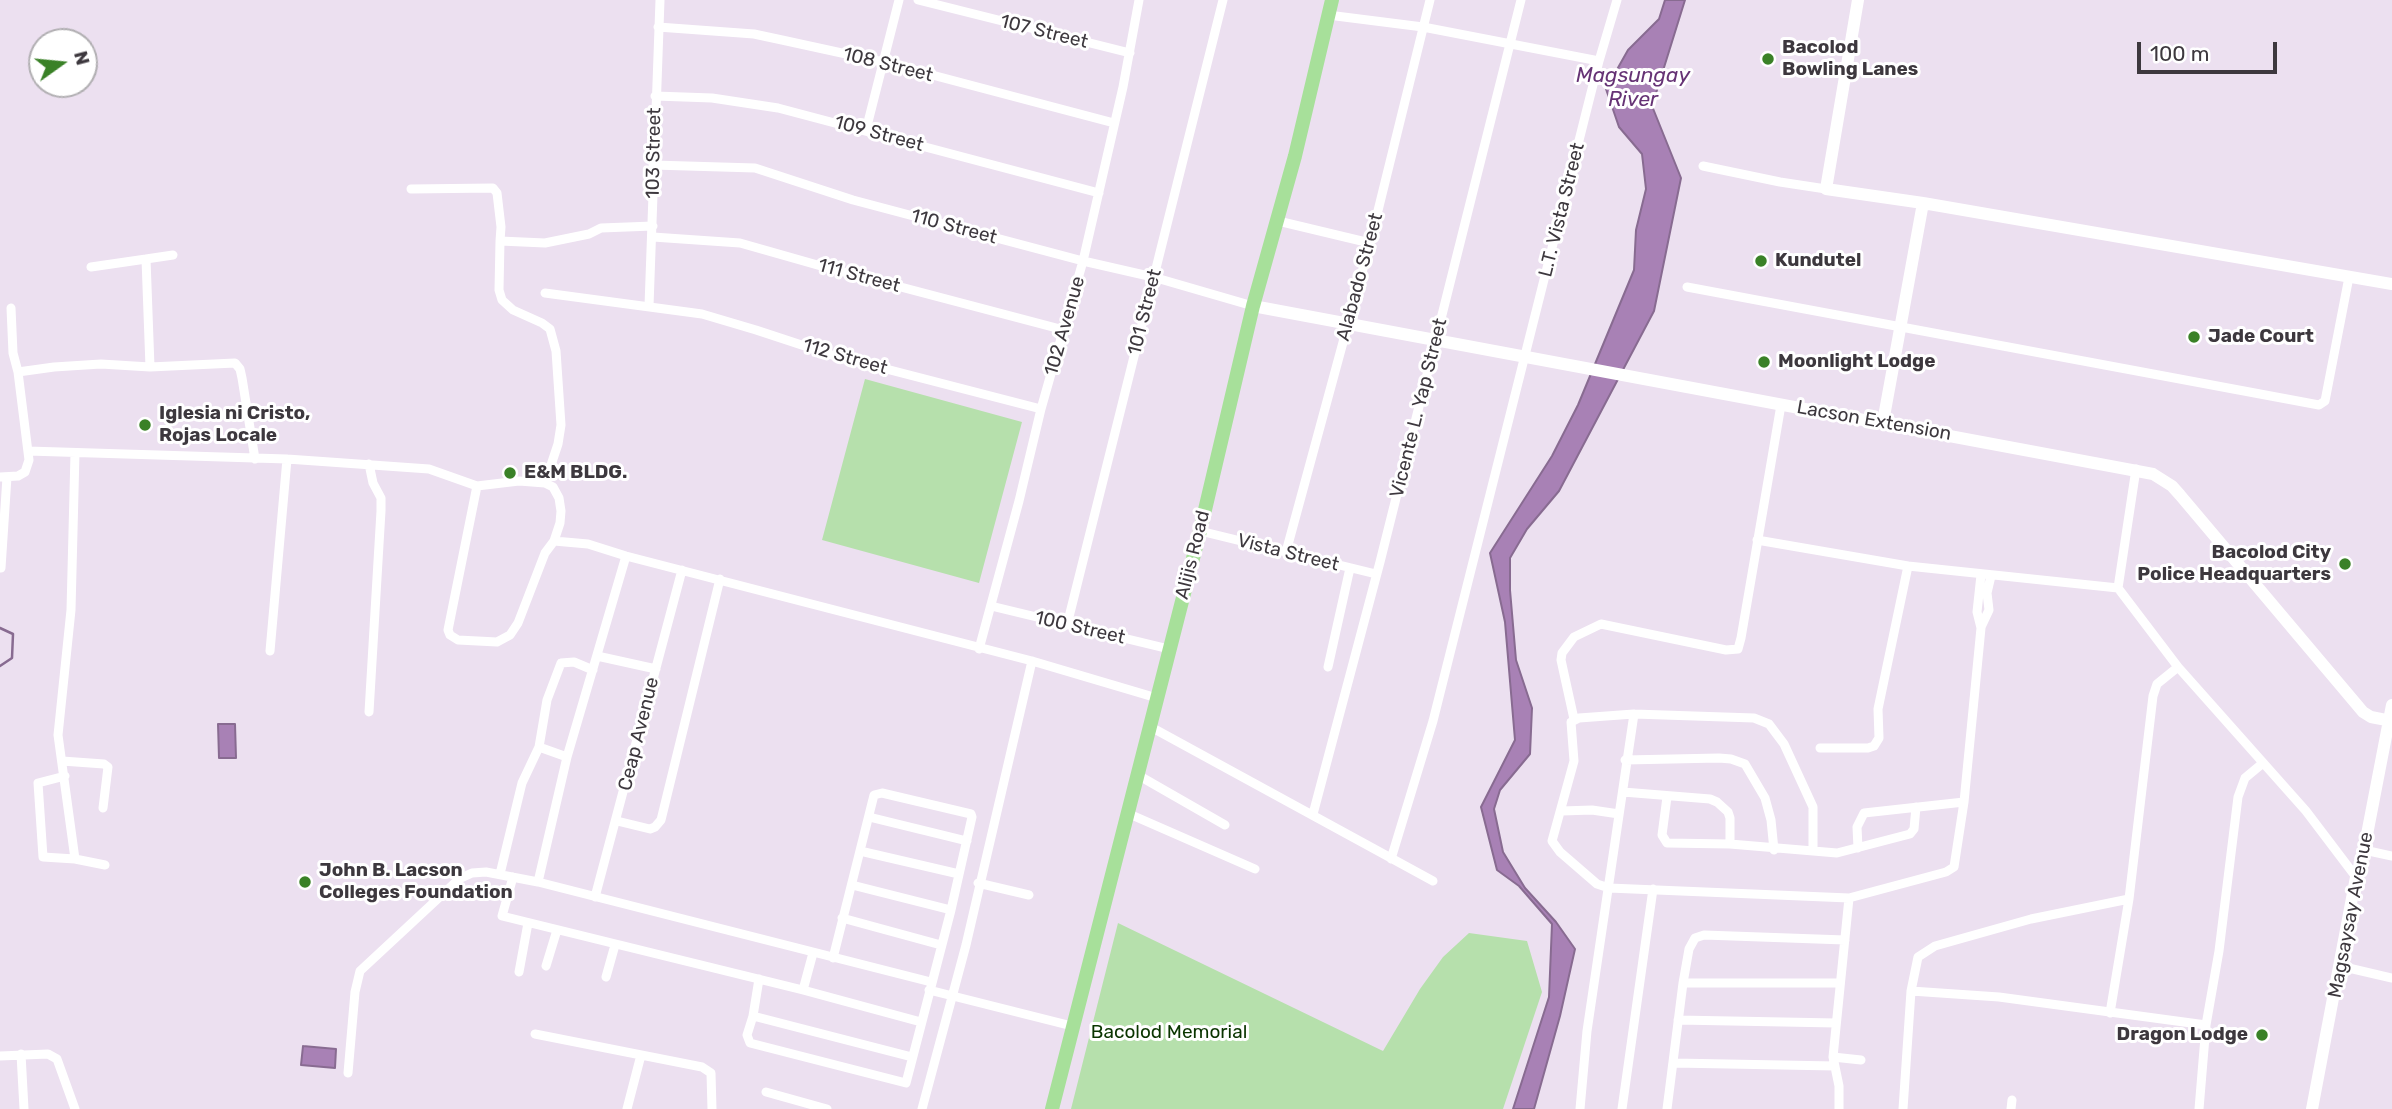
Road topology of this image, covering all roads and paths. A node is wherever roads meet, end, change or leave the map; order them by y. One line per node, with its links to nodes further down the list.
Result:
1 (660, 0): 12 (street, 103 Street)
2 (899, 0): 17 (street)
3 (918, 0): 15 (street, 107 Street)
4 (1139, 0): 15 (street, 102 Avenue)
5 (1223, 0): 36 (street, 101 Street)
6 (1332, 0): 11 (main road, Alijis Road)
7 (1430, 0): 13 (street, Alabado Street)
8 (1521, 0): 14 (street, Vicente L. Yap Street)
9 (1617, 0): 16 (street, L.T. Vista Street)
10 (1858, 0): 24 (street)
11 (1328, 15): 13 (street); 27 (main road, Alijis Road)
12 (658, 27): 17 (street, 108 Street); 18 (street, 103 Street)
13 (1423, 27): 14 (street); 31 (street, Alabado Street)
14 (1509, 45): 16 (street); 47 (street, Vicente L. Yap Street)
15 (1130, 53): 19 (street, 102 Avenue)
16 (1599, 61): 48 (street, L.T. Vista Street)
17 (883, 62): 19 (street, 108 Street); 20 (street)
18 (655, 96): 20 (street, 109 Street); 21 (street, 103 Street)
19 (1114, 123): 25 (street, 102 Avenue)
20 (866, 130): 25 (street, 109 Street)
21 (653, 165): 28 (street, 103 Street); 34 (street, 110 Street)
22 (1703, 166): 24 (street)
23 (411, 189): 30 (street)
24 (1826, 189): 26 (street)
25 (1099, 193): 34 (street, 102 Avenue)
26 (1923, 203): 37 (street); 45 (street)
27 (1278, 221): 31 (street); 42 (main road, Alijis Road)
28 (653, 226): 29 (street, 103 Street); 30 (street)
29 (653, 237): 41 (street, 103 Street); 46 (street, 111 Street)
30 (499, 241): 61 (street)
31 (1370, 243): 44 (street, Alabado Street)
32 (173, 255): 33 (street)
33 (146, 259): 35 (street); 49 (street)
34 (1083, 261): 36 (street, 110 Street); 46 (street, 102 Avenue)
35 (91, 267)
36 (1153, 277): 42 (street, 110 Street); 78 (street, 101 Street)
37 (2349, 277): 38 (street); 45 (street)
38 (2392, 284)
39 (1687, 287): 45 (street)
40 (545, 293): 41 (street, 112 Street)
41 (649, 306): 52 (street, 112 Street)
42 (1253, 306): 44 (street, Lacson Extension); 63 (main road, Alijis Road)
43 (11, 308): 50 (street)
44 (1348, 324): 47 (street, Lacson Extension); 66 (street, Alabado Street)
45 (1900, 325): 53 (street)
46 (1064, 330): 52 (street, 102 Avenue)
47 (1436, 341): 48 (street, Lacson Extension); 72 (street, Vicente L. Yap Street)
48 (1524, 358): 51 (street, Lacson Extension); 125 (street, L.T. Vista Street)
49 (150, 367): 50 (street); 56 (street)
50 (18, 372): 54 (street)
51 (1781, 405): 53 (street, Lacson Extension); 64 (street)
52 (1041, 409): 77 (street, 102 Avenue)
53 (1883, 422): 59 (street, Lacson Extension)
54 (28, 451): 55 (street); 60 (street)
55 (75, 453): 56 (street); 100 (street)
56 (255, 459): 57 (street)
57 (287, 459): 58 (street); 82 (street)
58 (369, 464): 62 (street); 91 (street)
59 (2136, 469): 76 (street); 94 (street, Lacson Extension)
60 (4, 477): 69 (street)
61 (545, 483): 62 (street); 65 (street)
62 (477, 486): 65 (street)
63 (1200, 531): 66 (street, Vista Street); 81 (main road, Alijis Road)
64 (1757, 540): 68 (street); 93 (street)
65 (554, 541): 67 (street)
66 (1286, 552): 70 (street, Vista Street)
67 (626, 556): 71 (street); 83 (street)
68 (1908, 566): 73 (street); 97 (street)
69 (1, 568)
70 (1350, 568): 72 (street, Vista Street); 85 (street)
71 (682, 570): 75 (street); 87 (street, Ceap Avenue)
72 (1376, 575): 111 (street, Vicente L. Yap Street)
73 (1981, 575): 74 (street); 79 (street)
74 (1991, 576): 76 (street); 79 (street)
75 (720, 579): 80 (street); 114 (street)
76 (2118, 588): 86 (street)
77 (991, 607): 78 (street, 100 Street); 80 (street, 102 Avenue)
78 (1067, 625): 81 (street, 100 Street)
79 (1981, 628): 106 (street)
80 (979, 649): 84 (street)
81 (1169, 649): 89 (main road, Alijis Road)
82 (270, 652)
83 (597, 656): 87 (street); 88 (street)
84 (1032, 661): 89 (street); 134 (street)
85 (1328, 667)
86 (2178, 667): 101 (street); 141 (street)
87 (656, 669): 114 (street, Ceap Avenue)
88 (593, 670): 96 (street); 98 (street)
89 (1157, 698): 95 (main road, Alijis Road)
90 (2392, 705): 94 (street, Magsaysay Avenue)
91 (369, 712)
92 (1634, 714): 93 (street); 99 (street); 122 (street)
93 (1574, 719): 109 (street)
94 (2391, 721): 120 (street, Magsaysay Avenue)
95 (1149, 726): 102 (main road, Alijis Road); 111 (street)
96 (539, 747): 98 (street); 128 (street)
97 (1820, 748)
98 (568, 757): 133 (street)
99 (1625, 760): 104 (street); 119 (street)
100 (62, 761): 103 (street); 108 (street)
101 (2263, 764): 131 (street); 168 (street)
102 (1136, 774): 110 (main road, Alijis Road); 115 (street)
103 (65, 776): 124 (street); 124 (street)
104 (1623, 792): 105 (street); 112 (street)
105 (1667, 797): 117 (street); 117 (street)
106 (1964, 802): 107 (street); 140 (street)
107 (1916, 807): 118 (street); 118 (street)
108 (103, 808)
109 (1562, 811): 112 (street); 136 (street)
110 (1127, 813): 127 (street); 169 (main road, Alijis Road)
111 (1312, 814): 125 (street)
112 (1619, 814): 136 (street)
113 (869, 817): 116 (street); 116 (street); 121 (street)
114 (617, 821): 139 (street, Ceap Avenue)
115 (1225, 825)
116 (967, 841): 129 (street)
117 (1730, 844): 119 (street)
118 (1858, 848): 122 (street)
119 (1774, 850): 122 (street)
120 (2364, 850): 123 (street); 131 (street, Magsaysay Avenue)
121 (860, 851): 129 (street); 135 (street)
122 (1813, 851)
123 (2392, 856)
124 (75, 859): 126 (street)
125 (1391, 859): 132 (street)
126 (105, 865)
127 (1255, 869)
128 (500, 874): 130 (street); 178 (street)
129 (958, 874): 142 (street)
130 (513, 877): 133 (street); 144 (street)
131 (2356, 877): 152 (street, Magsaysay Avenue)
132 (1433, 881)
133 (538, 882): 139 (street)
134 (978, 883): 138 (street); 162 (street)
135 (852, 884): 142 (street); 143 (street)
136 (1609, 888): 137 (street); 187 (street)
137 (1653, 889): 140 (street); 188 (street)
138 (1029, 895)
139 (595, 897): 149 (street)
140 (1849, 898): 146 (street)
141 (2129, 899): 161 (street); 163 (street)
142 (951, 910): 148 (street)
143 (842, 918): 148 (street); 150 (street)
144 (528, 923): 145 (street); 153 (street)
145 (556, 930): 147 (street); 151 (street)
146 (1845, 940): 157 (street); 158 (street)
147 (615, 945): 154 (street); 156 (street)
148 (942, 945): 159 (street)
149 (813, 953): 150 (street); 160 (street)
150 (833, 958): 159 (street)
151 (546, 966)
152 (2340, 966): 155 (street); 193 (street, Magsaysay Avenue)
153 (519, 972)
154 (606, 977)
155 (2392, 978)
156 (759, 979): 160 (street); 164 (street)
157 (1840, 982): 158 (street); 167 (street)
158 (1683, 983): 165 (street)
159 (930, 986): 162 (street); 166 (street)
160 (803, 990): 166 (street)
161 (1911, 990): 163 (street); 191 (street)
162 (952, 995): 169 (street); 185 (street)
163 (2110, 1013): 168 (street)
164 (753, 1016): 174 (street); 174 (street)
165 (1678, 1020): 167 (street); 177 (street)
166 (921, 1022): 174 (street)
167 (1836, 1023): 176 (street)
168 (2206, 1025): 192 (street)
169 (1072, 1026): 186 (main road, Alijis Road)
170 (535, 1034): 172 (street)
171 (21, 1055): 173 (street); 180 (street); 181 (street)
172 (641, 1055): 182 (street); 183 (street)
173 (0, 1056)
174 (912, 1057)
175 (1861, 1060): 176 (street)
176 (1834, 1062): 177 (street); 190 (street)
177 (1674, 1063): 189 (street)
178 (348, 1073)
179 (766, 1092): 184 (street)
180 (24, 1109)
181 (75, 1109)
182 (627, 1109)
183 (712, 1109)
184 (827, 1109)
185 (922, 1109)
186 (1052, 1109)
187 (1580, 1109)
188 (1622, 1109)
189 (1667, 1109)
190 (1839, 1109)
191 (1903, 1109)
192 (2199, 1109)
193 (2312, 1109)

